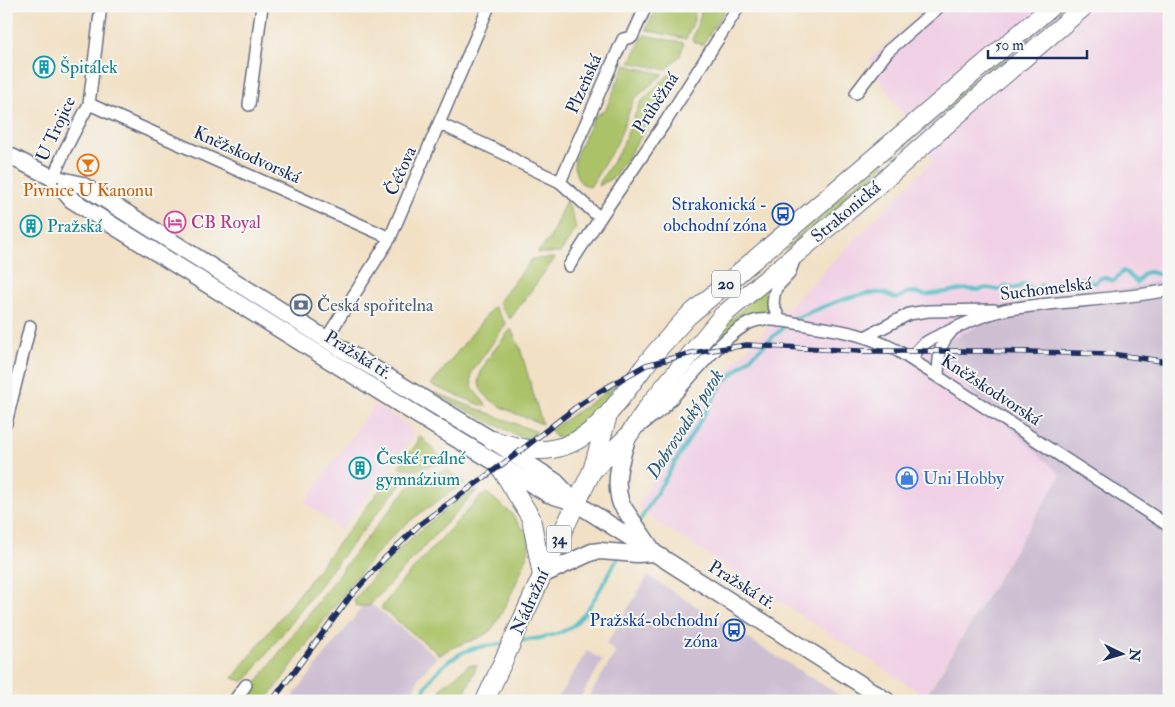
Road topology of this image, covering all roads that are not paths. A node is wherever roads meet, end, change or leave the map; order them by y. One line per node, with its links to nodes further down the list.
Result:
1 (101, 6): 10 (street, U Trojice)
2 (262, 6): 11 (street)
3 (489, 6): 12 (street, Čéčova)
4 (646, 6): 15 (street, Plzeňská)
5 (739, 6): 16 (street, Průběžná)
6 (940, 6): 9 (street)
7 (1052, 6): 29 (main road, Strakonická / 20)
8 (1085, 6): 18 (main road, Strakonická / 20)
9 (856, 93)
10 (89, 104): 14 (street, U Trojice); 17 (street, Kněžskodvorská)
11 (249, 105)
12 (440, 124): 15 (street); 17 (street, Čéčova)
13 (6, 154): 14 (street, Pražská tř.)
14 (53, 178): 26 (street, Pražská tř.); 33 (street, Pražská tř.)
15 (560, 182): 16 (street)
16 (600, 218): 19 (street, Průběžná)
17 (390, 238): 26 (street, Čéčova)
18 (796, 254): 22 (street); 31 (main road, Strakonická / 20)
19 (570, 266)
20 (1169, 290): 21 (street, Suchomelská)
21 (1002, 310): 24 (street, Suchomelská); 25 (street)
22 (780, 321): 25 (street, Kněžskodvorská); 31 (street, Kněžskodvorská)
23 (30, 326): 30 (street)
24 (955, 328): 27 (street, Suchomelská); 28 (street)
25 (866, 336): 27 (street, Kněžskodvorská)
26 (326, 339): 32 (street, Pražská tř.)
27 (910, 359): 28 (street, Kněžskodvorská)
28 (938, 376): 36 (street, Kněžskodvorská)
29 (608, 415): 32 (main road); 34 (main road, 20)
30 (6, 423)
31 (628, 436): 34 (main road, 20); 37 (street)
32 (492, 440): 35 (street, Pražská tř.)
33 (499, 465): 35 (street, Pražská tř.); 38 (main road)
34 (592, 471): 35 (main road)
35 (576, 503): 37 (street, Pražská tř.); 38 (main road, Nádražní / 34)
36 (1169, 526)
37 (645, 548): 38 (street); 42 (street, Pražská tř.)
38 (542, 575): 41 (main road, Nádražní / 34)
39 (246, 685): 40 (street)
40 (234, 701)
41 (485, 701)
42 (887, 701)

